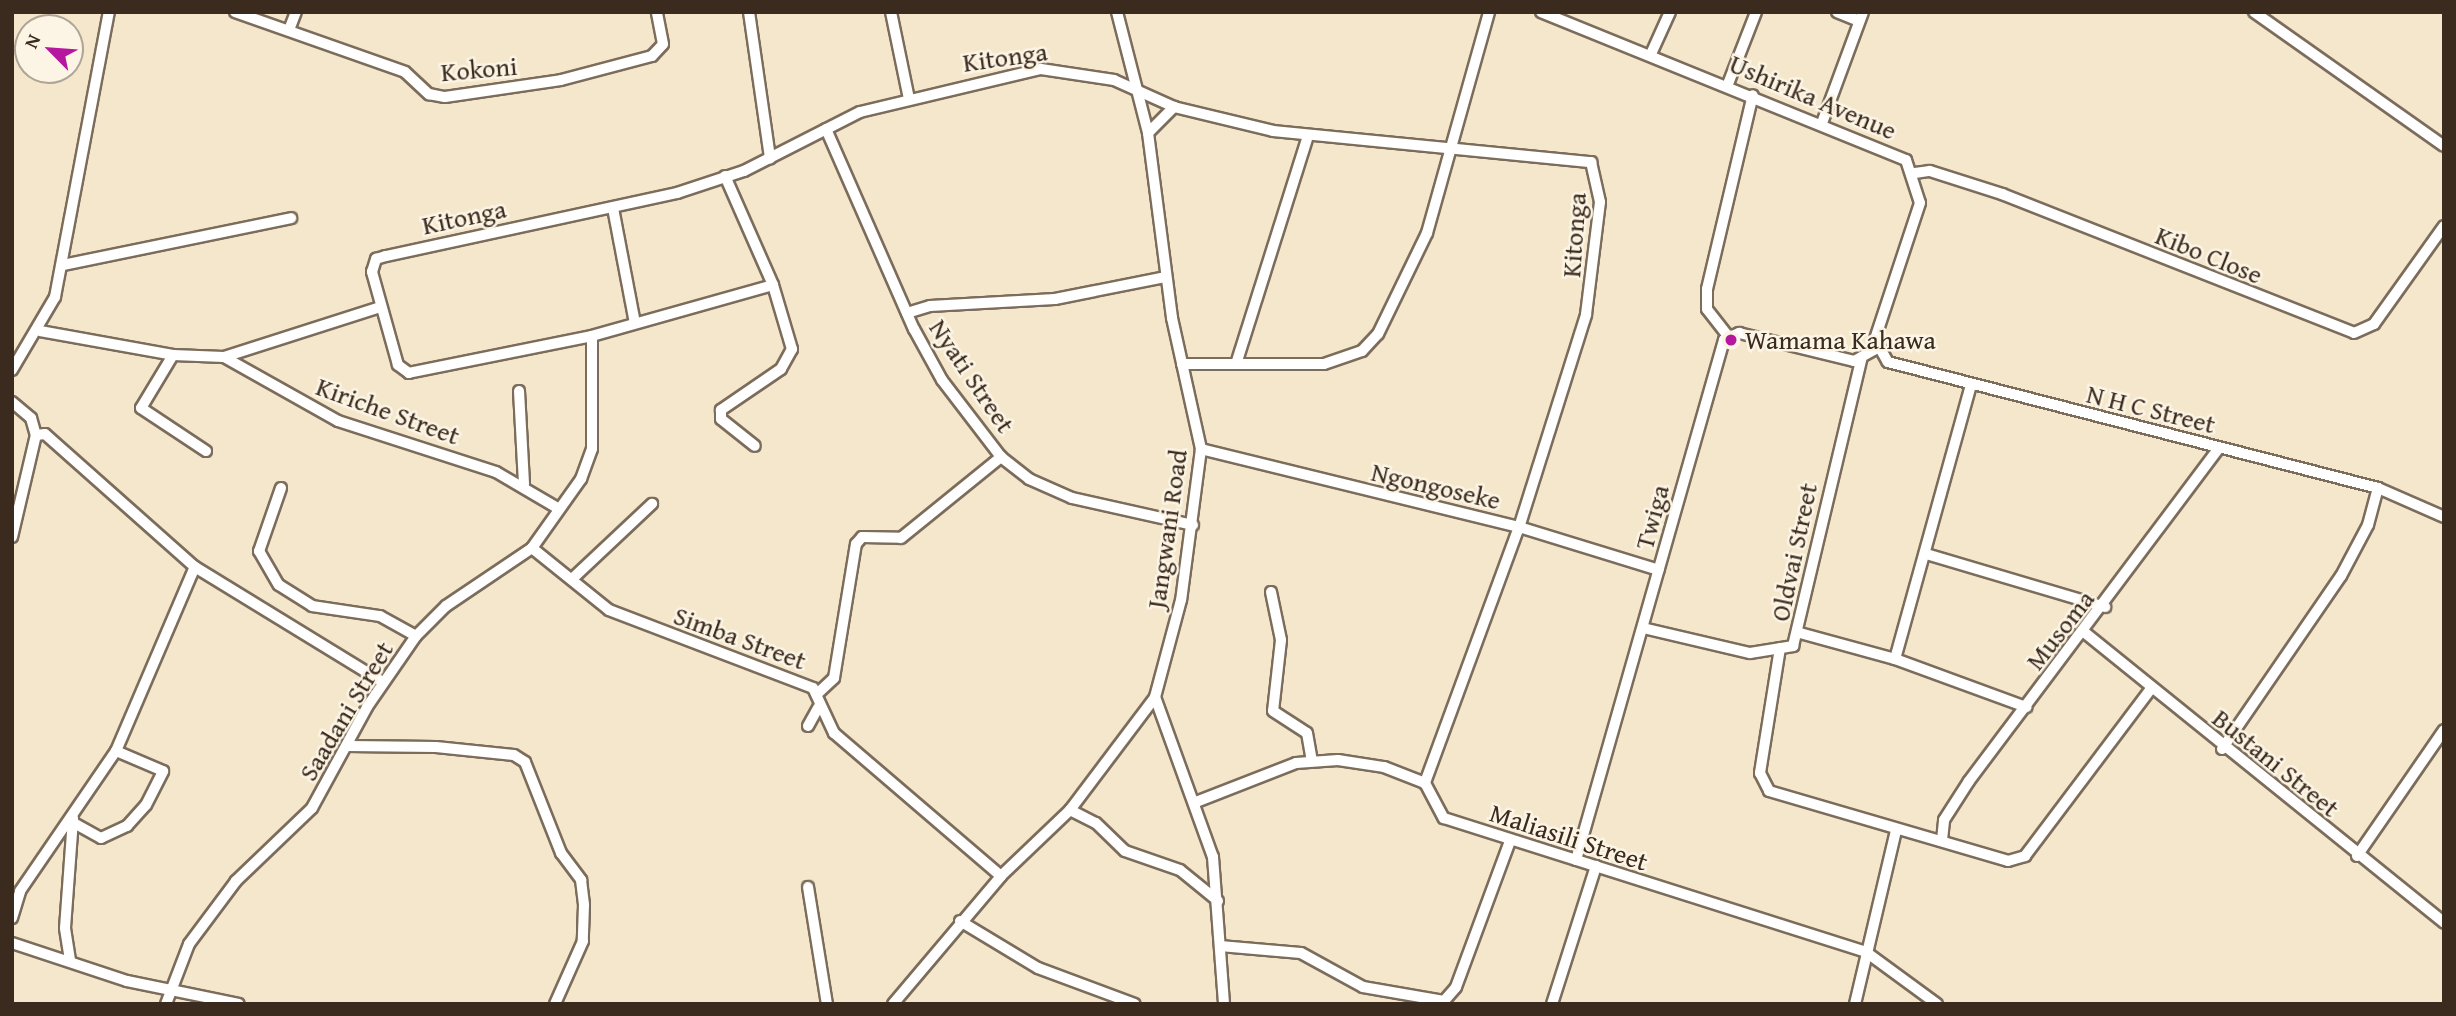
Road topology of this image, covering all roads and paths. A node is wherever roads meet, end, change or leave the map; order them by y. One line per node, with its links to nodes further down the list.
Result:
1 (109, 12): 35 (street)
2 (236, 12): 16 (street, Kokoni)
3 (296, 12): 16 (street)
4 (657, 12): 16 (street, Kokoni)
5 (749, 12): 29 (street)
6 (891, 12): 21 (street)
7 (1117, 12): 19 (street, Jangwani Road)
8 (1489, 12): 28 (street)
9 (1541, 12): 14 (street, Ushirika Avenue)
10 (1670, 12): 17 (street)
11 (1756, 12): 18 (street)
12 (1837, 12): 15 (street)
13 (2254, 12): 27 (street)
14 (1555, 14): 17 (street, Ushirika Avenue)
15 (1861, 17): 23 (street)
16 (289, 30)
17 (1651, 54): 18 (street, Ushirika Avenue)
18 (1728, 84): 20 (street, Ushirika Avenue)
19 (1137, 91): 21 (street, Kitonga); 22 (street, Kitonga); 25 (street, Jangwani Road)
20 (1753, 95): 23 (street, Ushirika Avenue); 43 (street)
21 (909, 99): 24 (street, Kitonga)
22 (1174, 107): 25 (street); 26 (street, Kitonga)
23 (1822, 123): 30 (street, Ushirika Avenue)
24 (826, 129): 29 (street, Kitonga); 39 (street, Nyati Street)
25 (1148, 133): 36 (street, Jangwani Road)
26 (1308, 136): 28 (street, Kitonga); 48 (street)
27 (2444, 146)
28 (1453, 147): 48 (street); 67 (street, Kitonga)
29 (770, 158): 31 (street, Kitonga)
30 (1915, 173): 34 (street, Kibo Close); 44 (street, Ushirika Avenue)
31 (725, 176): 32 (street, Kitonga); 37 (street)
32 (613, 208): 38 (street, Kitonga); 40 (street)
33 (291, 218): 35 (street)
34 (2444, 226)
35 (63, 265): 41 (street)
36 (1165, 277): 39 (street); 49 (street, Jangwani Road)
37 (773, 285): 40 (street, Kitonga); 55 (street)
38 (381, 307): 42 (street, Kitonga); 46 (street)
39 (906, 313): 59 (street, Nyati Street)
40 (635, 323): 42 (street, Kitonga)
41 (40, 331): 45 (street, Kiriche Street); 50 (street)
42 (592, 336): 64 (street, Saadani Street)
43 (1728, 336): 47 (street); 72 (street, Twiga)
44 (1877, 348): 47 (street); 51 (street, N H C Street)
45 (173, 355): 46 (street, Kiriche Street); 58 (street)
46 (224, 356): 60 (street, Kiriche Street)
47 (1862, 357): 78 (street, Oldvai Street)
48 (1237, 361): 49 (street)
49 (1182, 364): 57 (street, Jangwani Road)
50 (12, 370)
51 (1972, 385): 56 (street, N H C Street); 70 (street)
52 (519, 391): 60 (street)
53 (12, 402): 54 (street)
54 (36, 435): 68 (street); 71 (street)
55 (755, 446)
56 (2219, 448): 62 (street, N H C Street); 75 (street, Musoma)
57 (1201, 449): 66 (street, Jangwani Road); 67 (street, Ngongoseke)
58 (206, 452)
59 (1001, 457): 66 (street, Nyati Street); 84 (street)
60 (524, 484): 64 (street, Kiriche Street)
61 (281, 488): 79 (street)
62 (2378, 488): 65 (street, N H C Street); 91 (street)
63 (652, 504): 73 (street)
64 (556, 507): 69 (street, Saadani Street)
65 (2444, 516)
66 (1193, 525): 85 (street, Jangwani Road)
67 (1519, 527): 72 (street, Ngongoseke); 94 (street, Kitonga)
68 (12, 537)
69 (531, 548): 73 (street, Simba Street); 79 (street, Saadani Street)
70 (1926, 554): 75 (street); 81 (street)
71 (195, 567): 82 (street); 92 (street)
72 (1659, 570): 76 (street, Twiga)
73 (572, 579): 84 (street, Simba Street)
74 (1271, 593): 93 (street)
75 (2105, 607): 77 (street, Musoma)
76 (1643, 628): 80 (street, Oldvai Street); 103 (street, Twiga)
77 (2084, 632): 83 (street, Bustani Street); 86 (street, Musoma)
78 (1800, 633): 80 (street, Oldvai Street); 81 (street)
79 (416, 636): 82 (street, Saadani Street)
80 (1780, 648): 99 (street)
81 (1895, 659): 86 (street)
82 (383, 682): 90 (street, Saadani Street)
83 (2151, 689): 91 (street, Bustani Street); 100 (street)
84 (818, 693): 87 (street, Simba Street)
85 (1155, 696): 95 (street); 97 (street)
86 (2026, 707): 100 (street, Musoma)
87 (818, 708): 88 (street); 105 (street, Simba Street)
88 (808, 726)
89 (2444, 730): 102 (street)
90 (348, 746): 115 (street, Saadani Street); 118 (street)
91 (2222, 749): 102 (street, Bustani Street)
92 (116, 751): 96 (street); 98 (street)
93 (1312, 761): 94 (street); 95 (street)
94 (1425, 783): 101 (street, Maliasili Street)
95 (1196, 802): 107 (street)
96 (78, 804): 98 (street); 108 (street)
97 (1070, 810): 105 (street); 107 (street)
98 (72, 822): 114 (street)
99 (1896, 831): 100 (street); 113 (street)
100 (1942, 839)
101 (1510, 841): 103 (street, Maliasili Street); 112 (street)
102 (2357, 856): 110 (street, Bustani Street)
103 (1576, 860): 104 (street, Maliasili Street)
104 (1596, 866): 113 (street, Maliasili Street); 123 (street)
105 (1001, 876): 109 (street)
106 (808, 887): 119 (street)
107 (1218, 901): 112 (street)
108 (12, 918)
109 (960, 921): 120 (street); 121 (street)
110 (2444, 923)
111 (12, 943): 114 (street)
112 (1220, 946): 122 (street)
113 (1866, 952): 124 (street); 125 (street, Maliasili Street)
114 (70, 960): 115 (street)
115 (168, 990): 116 (street, Saadani Street); 117 (street)
116 (166, 1004)
117 (239, 1004)
118 (555, 1004)
119 (827, 1004)
120 (893, 1004)
121 (1135, 1004)
122 (1224, 1004)
123 (1552, 1004)
124 (1855, 1004)
125 (1937, 1004)

